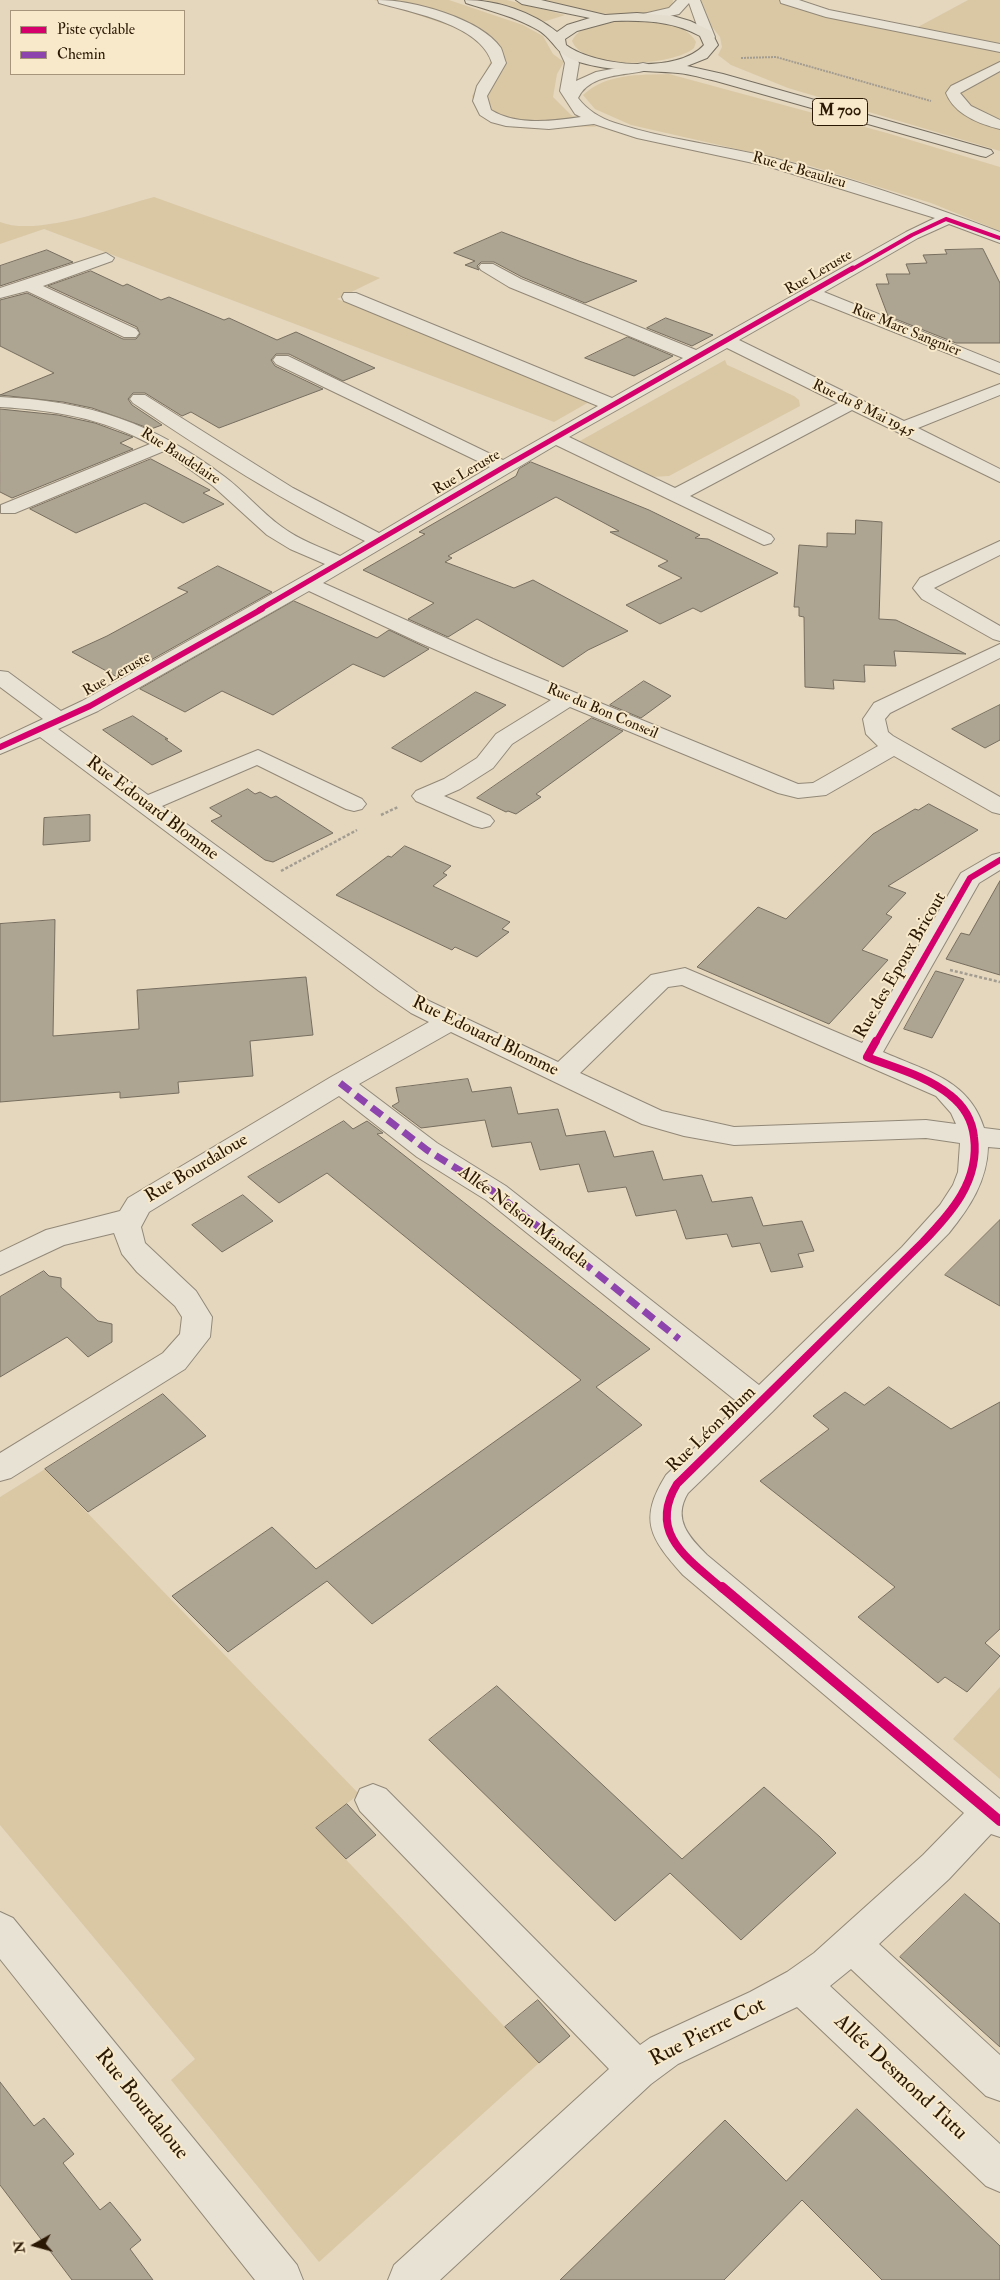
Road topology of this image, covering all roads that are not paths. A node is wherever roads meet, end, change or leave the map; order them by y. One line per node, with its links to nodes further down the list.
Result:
1 (384, 0): 15 (street, Rue de Beaulieu)
2 (471, 0): 9 (highway)
3 (522, 0): 7 (highway)
4 (684, 0): 8 (street)
5 (694, 0): 11 (street)
6 (786, 0): 10 (street)
7 (622, 17): 8 (highway); 9 (highway)
8 (648, 17): 11 (highway)
9 (563, 48): 13 (highway); 14 (street)
10 (1000, 48)
11 (714, 51): 13 (highway); 17 (highway, M 700)
12 (1000, 66): 16 (street)
13 (647, 67): 14 (street); 17 (highway, M 700)
14 (571, 98): 15 (street, Rue de Beaulieu)
15 (594, 120): 18 (street, Rue de Beaulieu)
16 (1000, 124)
17 (993, 155)
18 (946, 219): 19 (street, Rue de Beaulieu); 24 (street, Rue Leruste)
19 (1000, 238)
20 (106, 258): 22 (street)
21 (488, 266): 28 (street)
22 (29, 285): 23 (street); 26 (street)
23 (0, 293)
24 (811, 293): 27 (street, Rue Leruste); 30 (street, Rue Marc Sangnier)
25 (350, 297): 35 (street)
26 (130, 333)
27 (727, 341): 28 (street, Rue Leruste); 34 (street, Rue du 8 Mai 1945)
28 (697, 357): 35 (street, Rue Leruste)
29 (282, 360): 39 (street)
30 (1000, 369)
31 (1000, 389): 36 (street)
32 (138, 399): 44 (street)
33 (0, 402): 38 (street, Rue Baudelaire)
34 (852, 403): 36 (street, Rue du 8 Mai 1945); 41 (street)
35 (612, 405): 37 (street, Rue Leruste)
36 (903, 428): 40 (street, Rue du 8 Mai 1945)
37 (556, 438): 39 (street, Rue Leruste); 41 (street)
38 (164, 444): 42 (street); 46 (street, Rue Baudelaire)
39 (504, 467): 44 (street, Rue Leruste)
40 (1000, 476)
41 (675, 496): 43 (street)
42 (8, 509)
43 (764, 539)
44 (379, 540): 46 (street, Rue Leruste)
45 (1000, 547): 48 (street)
46 (339, 564): 47 (street, Rue Leruste)
47 (308, 583): 51 (street, Rue du Bon Conseil); 52 (street, Rue Leruste)
48 (1000, 635)
49 (1000, 650): 53 (street)
50 (0, 677): 52 (street, Rue Edouard Blomme)
51 (568, 698): 53 (street, Rue du Bon Conseil); 58 (street)
52 (52, 725): 54 (street, Rue Leruste); 56 (street, Rue Edouard Blomme)
53 (895, 746): 57 (street)
54 (0, 747)
55 (354, 804): 56 (street)
56 (145, 805): 60 (street, Rue Edouard Blomme)
57 (1000, 807)
58 (482, 821)
59 (1000, 860): 61 (street, Rue des Epoux Bricout)
60 (449, 1022): 62 (street, Rue Edouard Blomme); 63 (street, Rue Bourdaloue)
61 (866, 1057): 62 (street); 64 (street, Rue des Epoux Bricout)
62 (561, 1075): 64 (street, Rue Edouard Blomme)
63 (340, 1083): 65 (street, Rue Bourdaloue); 67 (street, Allée Nelson Mandela)
64 (987, 1136): 67 (street, Rue Léon Blum)
65 (127, 1220): 66 (street); 68 (street)
66 (0, 1265)
67 (761, 1404): 70 (street, Rue Léon Blum)
68 (0, 1469)
69 (373, 1800): 74 (street)
70 (994, 1816): 72 (street, Rue Pierre Cot)
71 (0, 1930): 77 (street, Rue Bourdaloue)
72 (852, 1944): 73 (street, Rue Pierre Cot); 75 (street)
73 (801, 1985): 74 (street, Rue Pierre Cot); 76 (street, Allée Desmond Tutu)
74 (637, 2070): 78 (street, Rue Pierre Cot)
75 (1000, 2082)
76 (1000, 2172)
77 (282, 2280)
78 (409, 2280)

